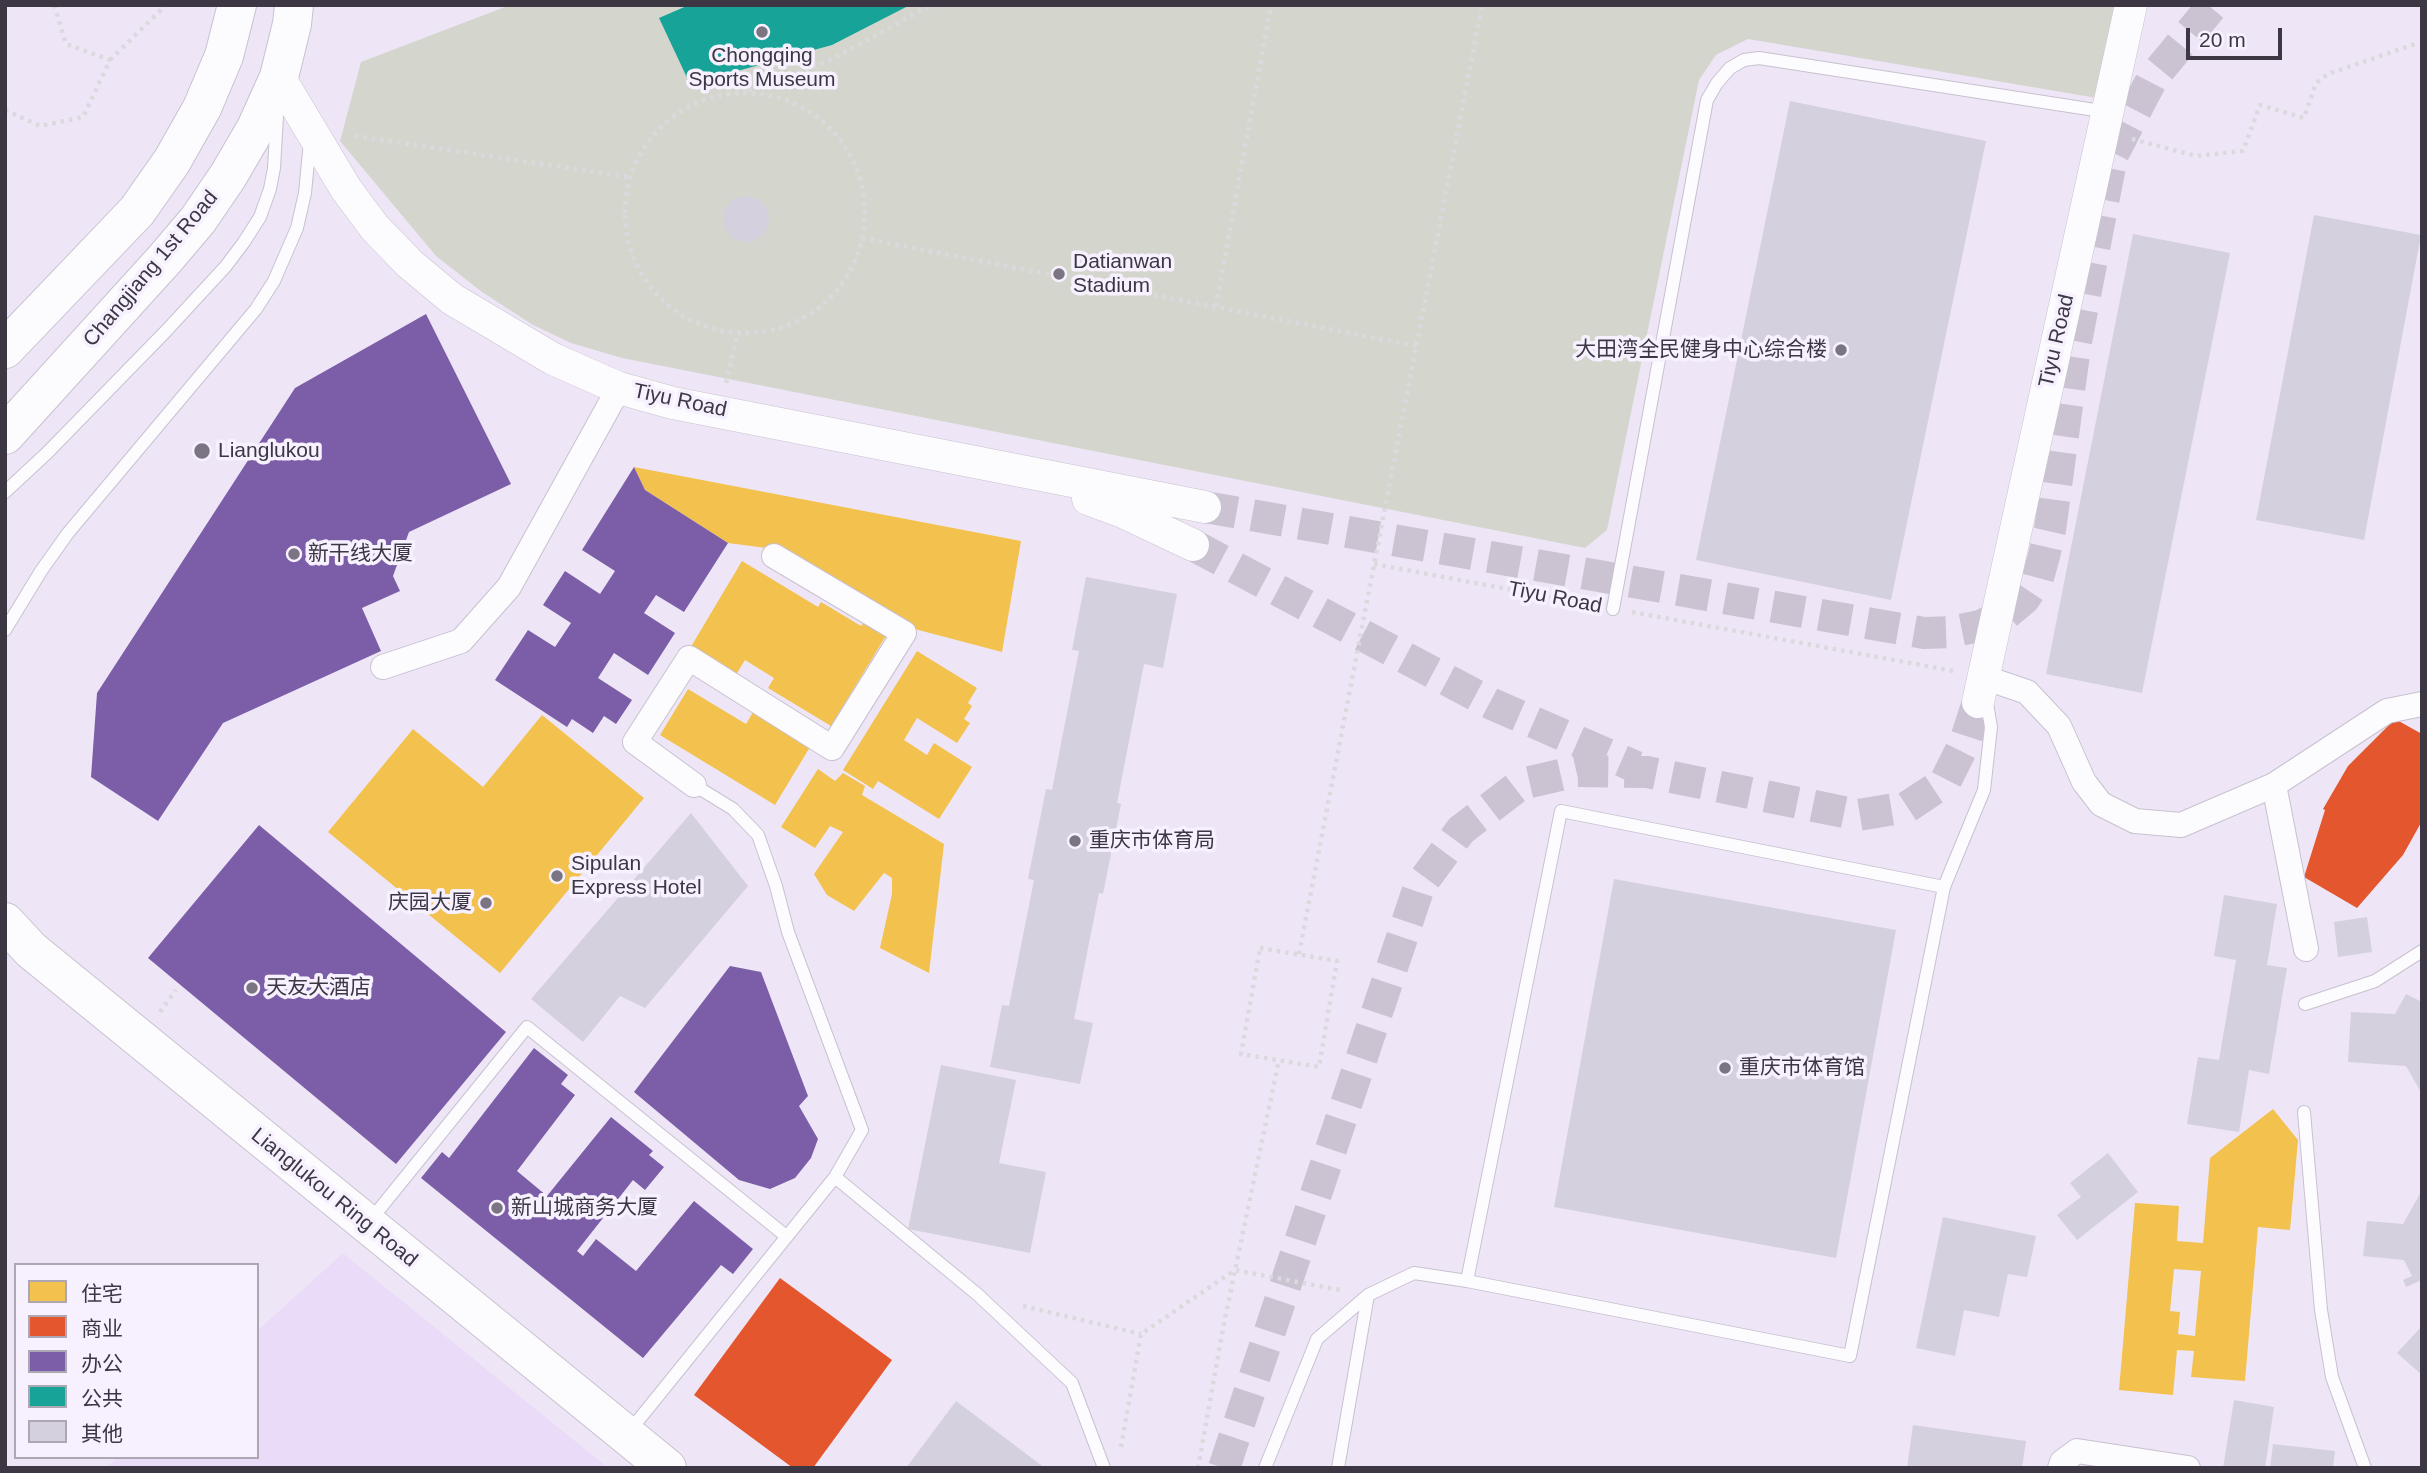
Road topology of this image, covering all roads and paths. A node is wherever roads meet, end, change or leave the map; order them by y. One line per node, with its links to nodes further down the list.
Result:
1 (54, 5): 10 (path)
2 (166, 5): 10 (path)
3 (237, 5): 22 (main road)
4 (294, 5): 11 (main road, Changjiang 1st Road)
5 (931, 5): 12 (path)
6 (1271, 5): 19 (path)
7 (1482, 5): 21 (path)
8 (2131, 5): 14 (street, Tiyu Road)
9 (2418, 43): 14 (path)
10 (110, 61): 13 (path)
11 (279, 77): 15 (street, Tiyu Road); 25 (main road, Changjiang 1st Road); 27 (lane)
12 (748, 92): 17 (path); 18 (path)
13 (5, 110)
14 (2106, 122): 32 (lane); 35 (street, Tiyu Road)
15 (311, 131): 23 (street, Tiyu Road); 33 (lane)
16 (355, 136): 17 (path)
17 (629, 177): 20 (path)
18 (862, 239): 19 (path); 20 (path)
19 (1216, 306): 21 (path)
20 (738, 333): 24 (path)
21 (1416, 346): 31 (path)
22 (5, 349)
23 (619, 388): 24 (street, Tiyu Road); 34 (street)
24 (721, 411): 26 (street, Tiyu Road)
25 (5, 435)
26 (993, 465): 28 (street, Tiyu Road); 29 (street)
27 (5, 492)
28 (1205, 507)
29 (1193, 545)
30 (774, 556): 37 (street)
31 (1374, 564): 32 (path, Tiyu Road); 43 (path)
32 (1613, 609): 35 (path, Tiyu Road)
33 (5, 630)
34 (383, 667)
35 (1980, 689): 38 (street); 39 (lane)
36 (2422, 704): 38 (street)
37 (694, 785): 47 (lane)
38 (2274, 785): 41 (street)
39 (1944, 887): 51 (lane); 51 (lane)
40 (5, 922): 48 (main road, Lianglukou Ring Road)
41 (2306, 949)
42 (2422, 951): 44 (lane)
43 (1299, 954): 45 (path); 45 (path)
44 (2305, 1004)
45 (1279, 1060): 50 (path)
46 (2304, 1112): 64 (lane)
47 (835, 1177): 49 (lane); 52 (lane)
48 (367, 1225): 49 (lane); 55 (main road, Lianglukou Ring Road)
49 (786, 1236): 55 (lane)
50 (1235, 1270): 53 (path); 54 (path); 59 (path)
51 (1467, 1281): 53 (lane)
52 (977, 1294): 54 (path); 58 (lane)
53 (1368, 1295): 60 (lane); 61 (lane)
54 (1141, 1334): 56 (path)
55 (626, 1435): 57 (main road, Lianglukou Ring Road)
56 (1121, 1449)
57 (667, 1468)
58 (1104, 1468)
59 (1198, 1468)
60 (1265, 1468)
61 (1338, 1468)
62 (2060, 1468): 63 (street)
63 (2188, 1468)
64 (2365, 1468)

